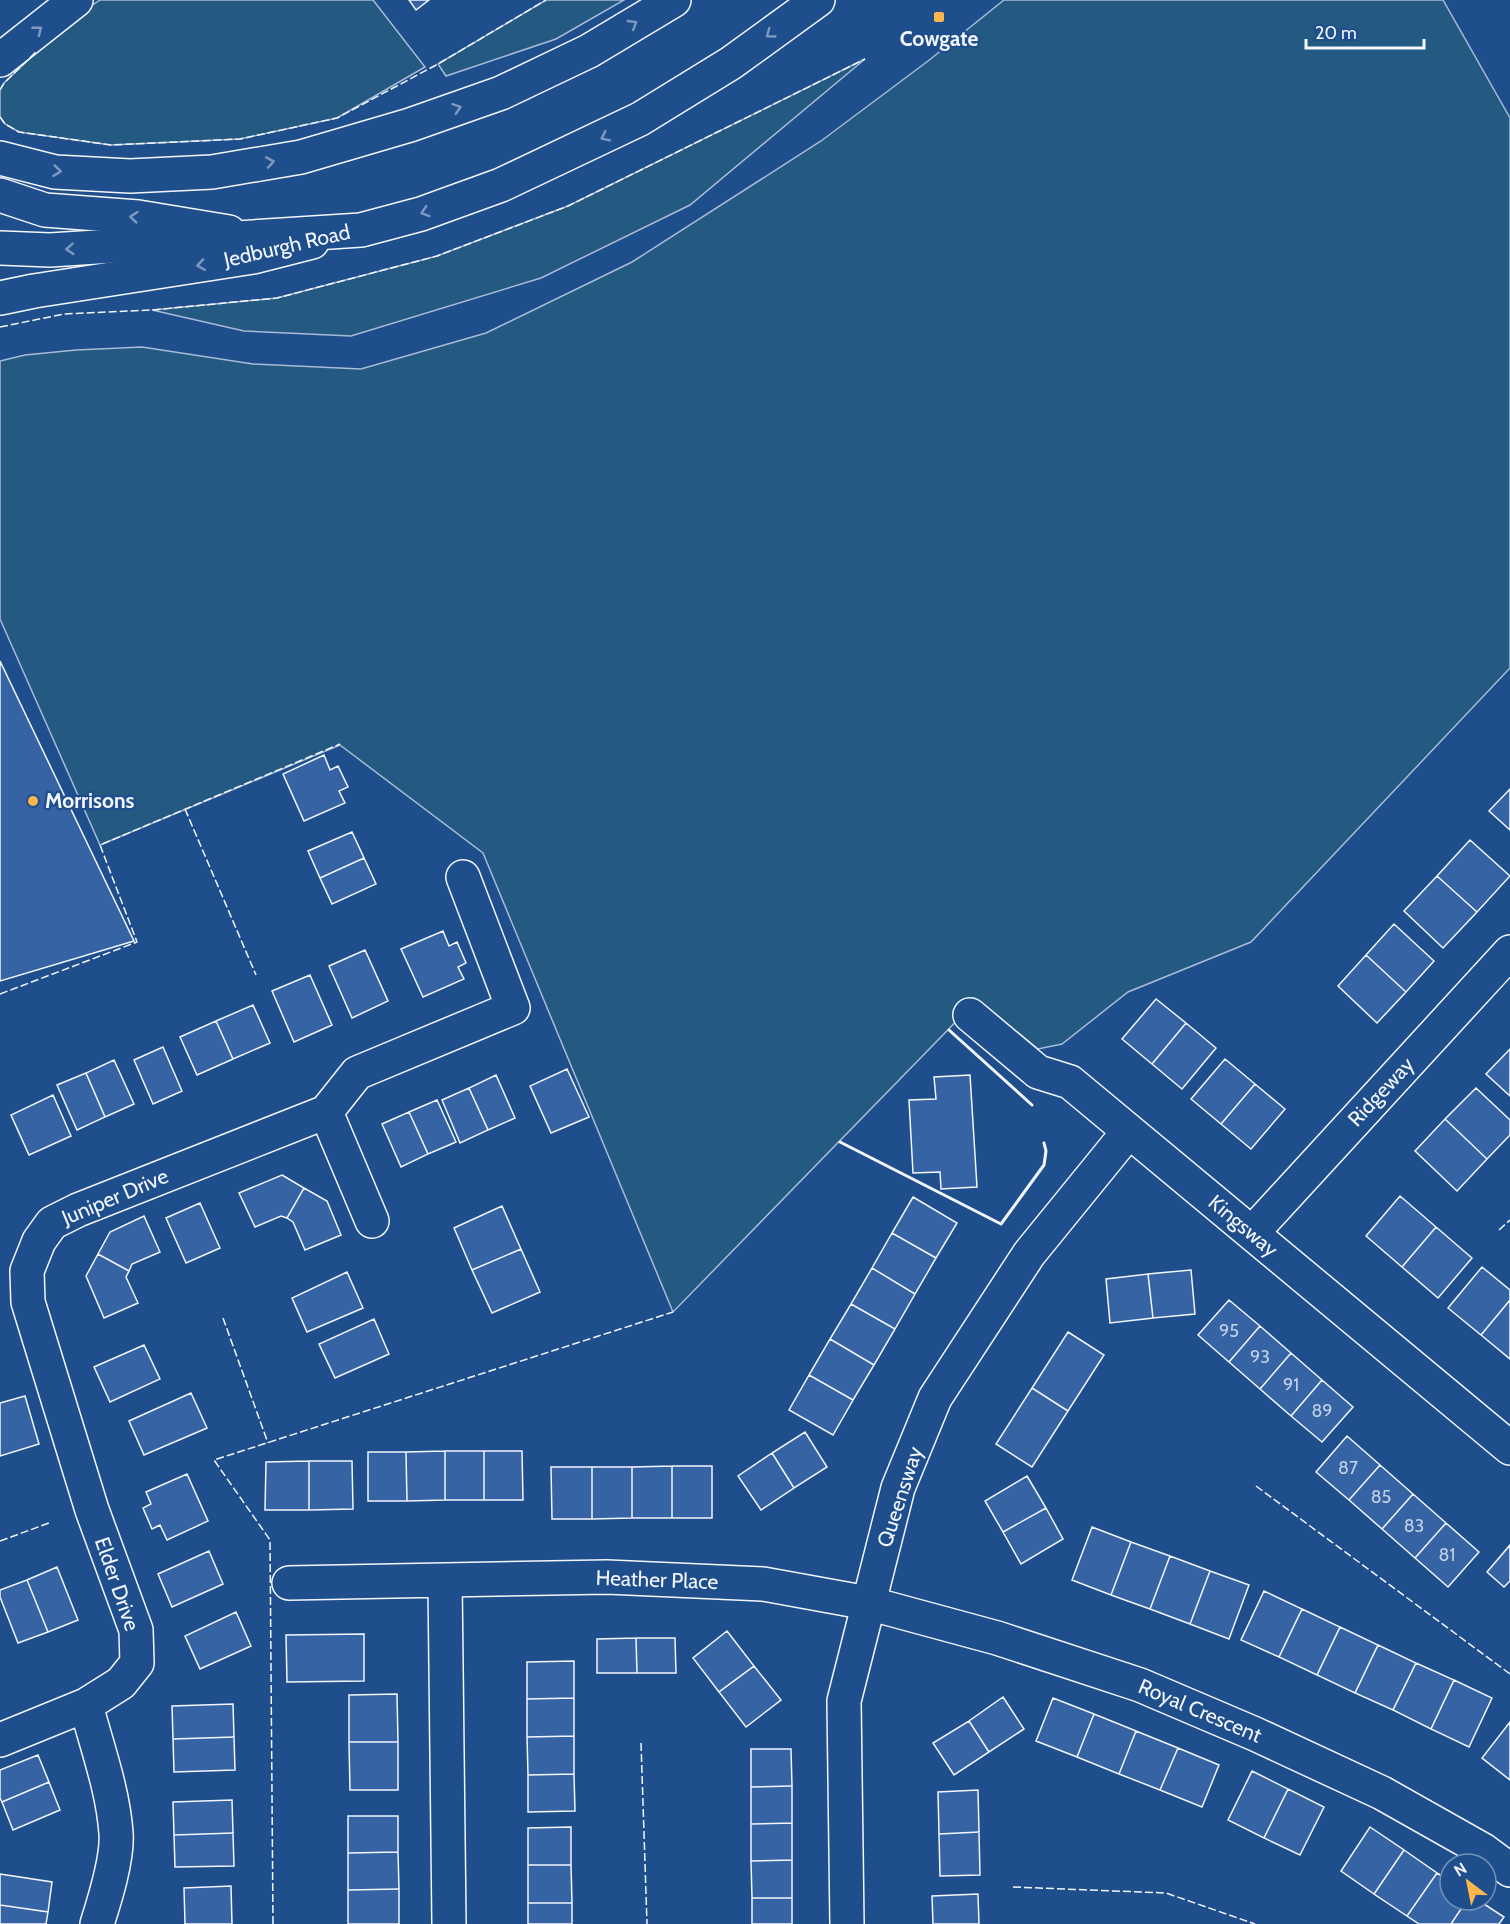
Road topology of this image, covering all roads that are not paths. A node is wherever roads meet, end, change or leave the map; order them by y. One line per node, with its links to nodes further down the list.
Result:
1 (76, 0): 4 (main road, one-way to 1)
2 (674, 0): 5 (main road, one-way to 2)
3 (818, 0): 7 (main road, one-way to 7)
4 (0, 60)
5 (0, 158)
6 (0, 195): 8 (main road, one-way to 6)
7 (361, 230): 8 (main road, Jedburgh Road); 10 (main road, Jedburgh Road, one-way to 10)
8 (254, 237): 9 (main road, Jedburgh Road, one-way to 9)
9 (0, 248)
10 (0, 298)
11 (463, 877): 14 (main road, Juniper Drive)
12 (1510, 952): 17 (main road, Ridgeway)
13 (970, 1015): 15 (main road, Kingsway)
14 (326, 1112): 16 (main road); 19 (main road, Juniper Drive)
15 (1129, 1131): 17 (main road, Kingsway); 22 (main road, Queensway)
16 (372, 1221)
17 (1252, 1233): 18 (main road, Kingsway)
18 (1510, 1448)
19 (92, 1510): 23 (main road, Elder Drive)
20 (445, 1580): 21 (main road, Heather Place); 22 (main road, Heather Place); 27 (main road)
21 (289, 1583)
22 (868, 1603): 25 (main road, Royal Crescent); 28 (main road, Queensway)
23 (86, 1706): 24 (main road, Elder Drive); 26 (main road)
24 (0, 1740)
25 (1510, 1870)
26 (97, 1924)
27 (449, 1924)
28 (847, 1924)

